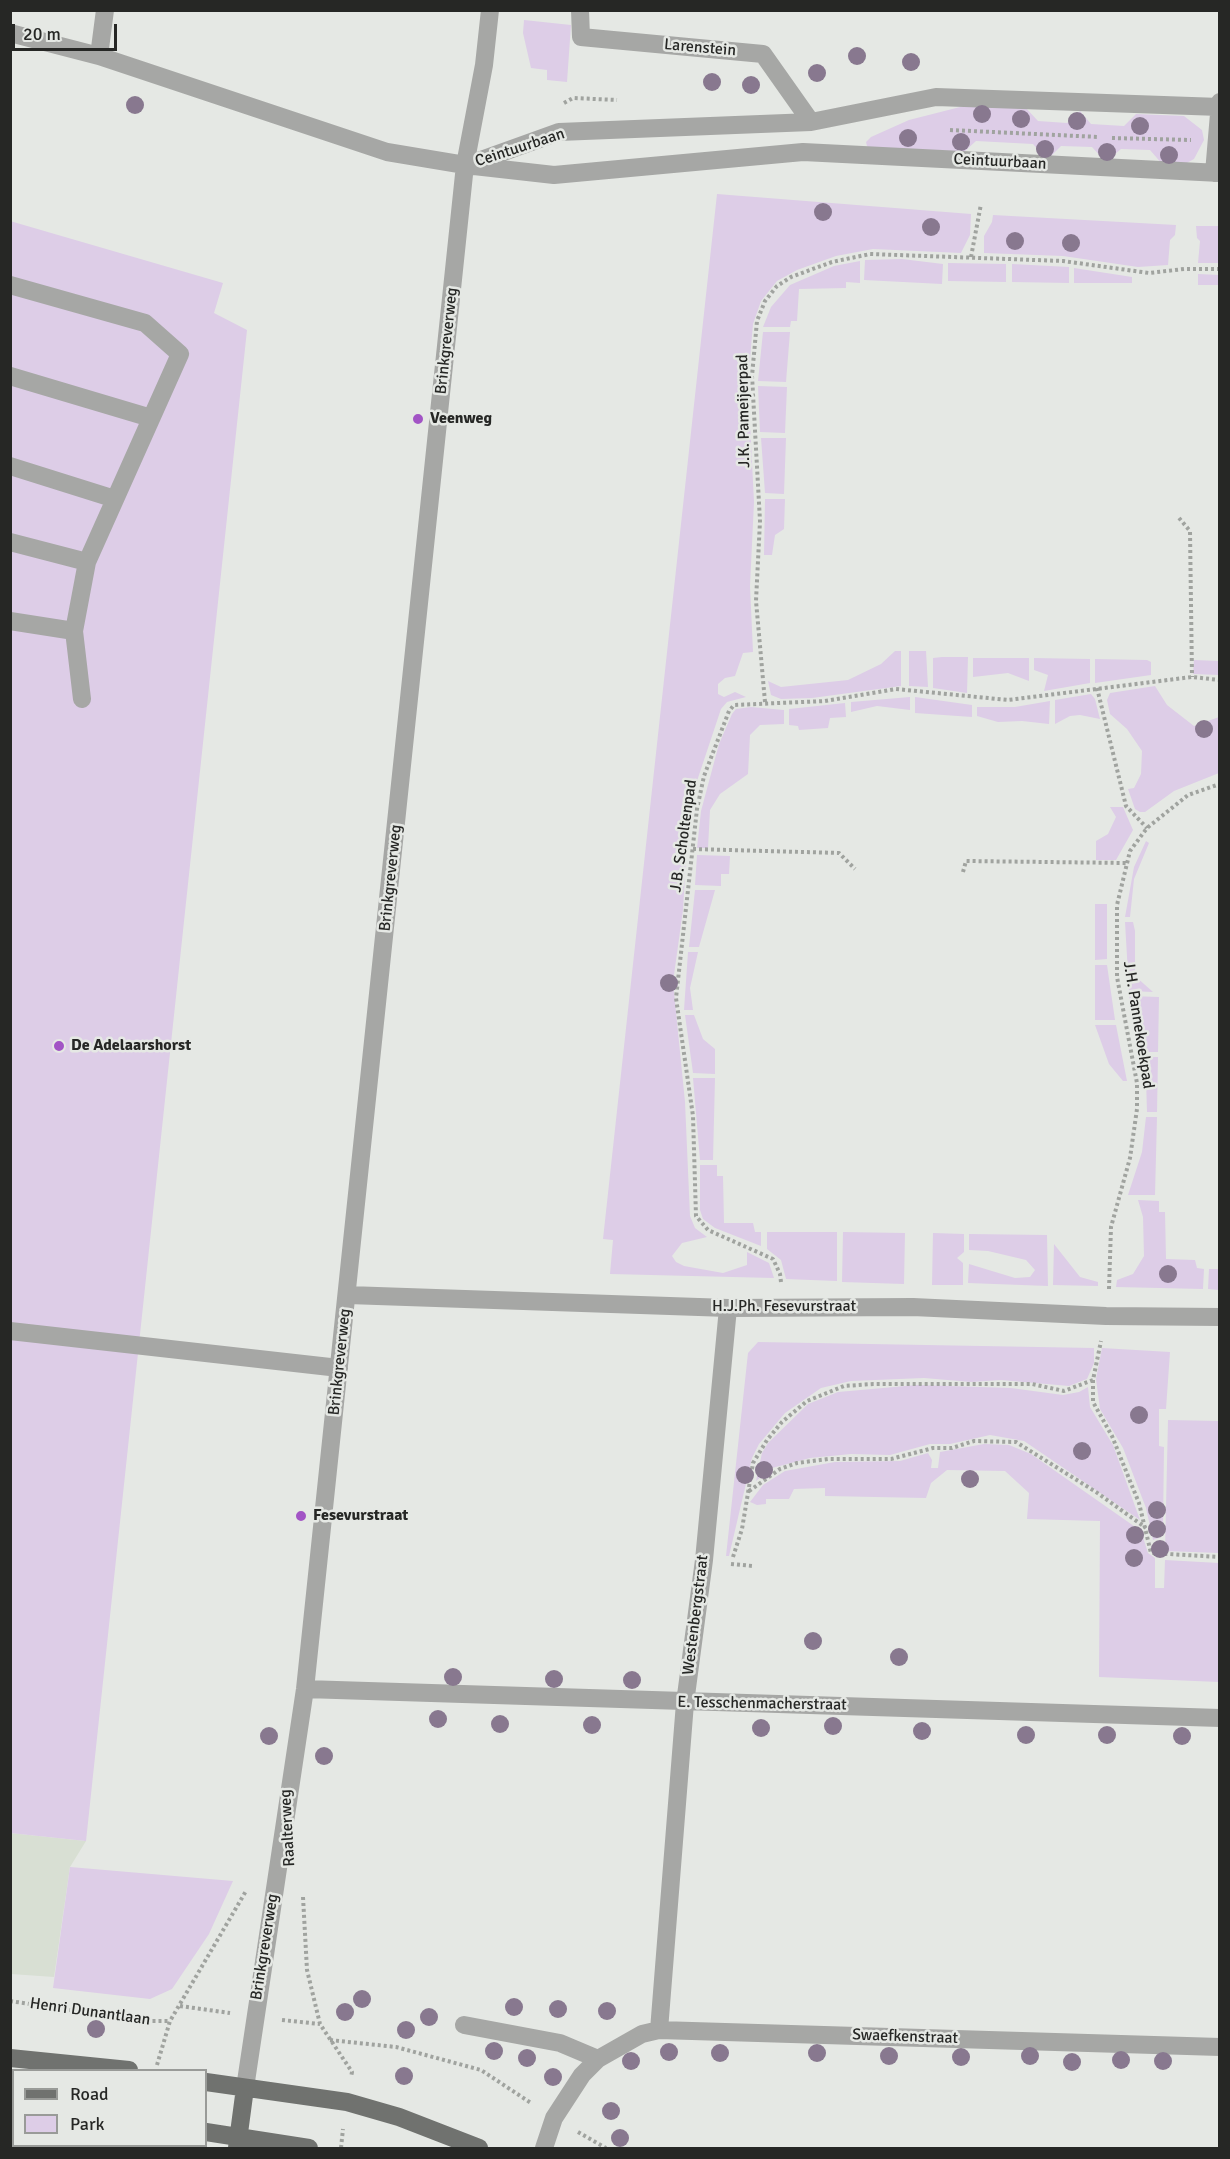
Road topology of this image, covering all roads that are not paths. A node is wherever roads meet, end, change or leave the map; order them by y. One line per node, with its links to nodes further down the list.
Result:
1 (105, 10): 5 (street)
2 (490, 10): 9 (street, Brinkgreverweg)
3 (580, 10): 8 (street, Larenstein)
4 (10, 33): 5 (street)
5 (99, 56): 9 (street)
6 (1220, 102): 7 (street)
7 (1219, 107): 8 (street, Ceintuurbaan); 10 (street)
8 (811, 122): 9 (street, Ceintuurbaan)
9 (465, 165): 10 (street, Ceintuurbaan); 21 (street, Brinkgreverweg)
10 (1217, 173)
11 (10, 285): 13 (street)
12 (10, 376): 13 (street)
13 (151, 418): 15 (street)
14 (10, 466): 15 (street)
15 (115, 499): 17 (street)
16 (10, 542): 17 (street)
17 (87, 562): 19 (street)
18 (10, 621): 19 (street)
19 (74, 631): 20 (street)
20 (82, 699)
21 (348, 1295): 22 (street, H.J.Ph. Fesevurstraat); 25 (street, Brinkgreverweg)
22 (728, 1308): 23 (street, H.J.Ph. Fesevurstraat); 27 (street, Westenbergstraat)
23 (1220, 1317)
24 (10, 1332): 25 (street)
25 (339, 1368): 26 (street, Brinkgreverweg)
26 (305, 1689): 27 (street, E. Tesschenmacherstraat); 36 (street, Brinkgreverweg)
27 (685, 1702): 28 (street, E. Tesschenmacherstraat); 30 (street, Westenbergstraat)
28 (1220, 1718)
29 (464, 2025): 33 (street)
30 (659, 2030): 31 (street, Swaefkenstraat); 33 (street, Swaefkenstraat)
31 (1220, 2047)
32 (10, 2058): 34 (main road)
33 (598, 2059): 41 (street, Swaefkenstraat)
34 (119, 2069)
35 (207, 2082): 36 (main road)
36 (245, 2088): 38 (main road, Brinkgreverweg); 40 (main road)
37 (207, 2132): 38 (main road)
38 (237, 2142): 39 (main road)
39 (309, 2148)
40 (478, 2148)
41 (544, 2148)

